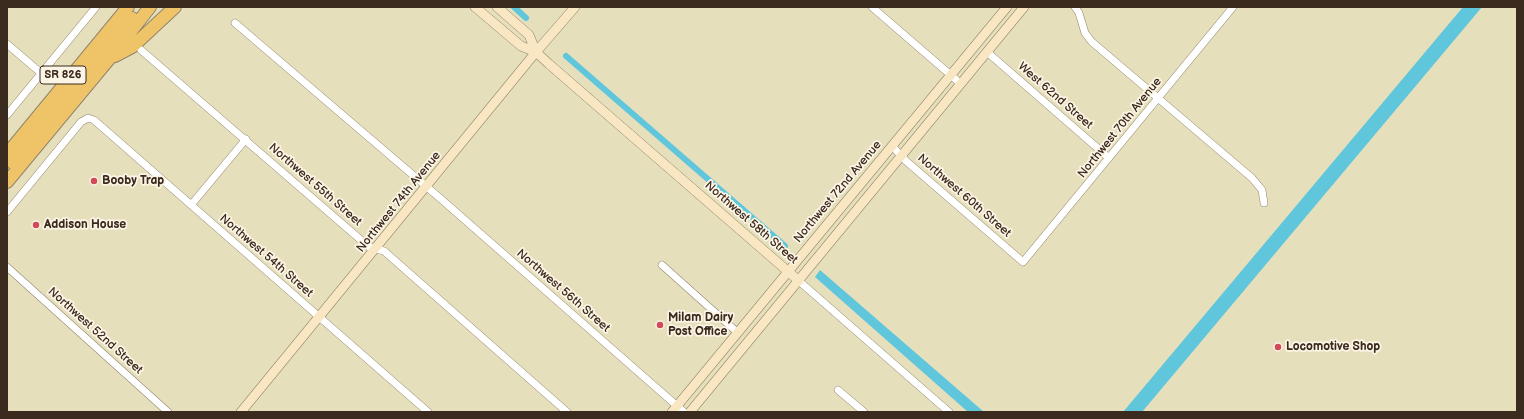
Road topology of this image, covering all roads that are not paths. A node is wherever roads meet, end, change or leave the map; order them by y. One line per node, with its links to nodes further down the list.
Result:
1 (95, 7): 21 (street)
2 (118, 7): 27 (highway, SR 826)
3 (128, 7): 29 (highway)
4 (141, 7): 32 (highway)
5 (150, 7): 20 (highway, SR 826)
6 (175, 7): 20 (highway)
7 (475, 7): 18 (main road, Northwest 58th Street)
8 (497, 7): 18 (main road, Northwest 58th Street)
9 (575, 7): 18 (main road, Northwest 74th Avenue)
10 (872, 7): 22 (street)
11 (1007, 7): 22 (main road, Northwest 72nd Avenue)
12 (1024, 7): 19 (main road)
13 (1075, 7): 24 (street)
14 (1233, 7): 24 (street, Northwest 70th Avenue)
15 (235, 23): 34 (street, Northwest 56th Street)
16 (7, 44): 21 (street)
17 (142, 50): 26 (street, Northwest 55th Street)
18 (536, 52): 34 (main road, Northwest 74th Avenue); 42 (main road, Northwest 58th Street)
19 (987, 52): 23 (main road); 31 (street, West 62nd Street)
20 (110, 58): 33 (highway, SR 826)
21 (41, 73): 25 (street)
22 (950, 75): 23 (street); 28 (main road, Northwest 72nd Avenue)
23 (961, 84): 30 (main road)
24 (1158, 98): 31 (street, Northwest 70th Avenue); 35 (street)
25 (7, 115)
26 (246, 139): 36 (street); 38 (street, Northwest 55th Street)
27 (7, 142)
28 (892, 146): 30 (street, Northwest 60th Street); 42 (main road, Northwest 72nd Avenue)
29 (7, 154)
30 (901, 156): 39 (street, Northwest 60th Street); 43 (main road)
31 (1109, 158): 39 (street, Northwest 70th Avenue)
32 (7, 170)
33 (7, 182)
34 (426, 187): 38 (main road, Northwest 74th Avenue); 47 (street, Northwest 56th Street)
35 (1264, 203)
36 (191, 205): 37 (street, Northwest 54th Street); 44 (street, Northwest 54th Street)
37 (7, 212)
38 (376, 249): 44 (main road, Northwest 74th Avenue); 51 (street, Northwest 55th Street)
39 (1023, 262)
40 (662, 265): 45 (street)
41 (7, 267): 48 (street, Northwest 52nd Street)
42 (788, 271): 43 (main road, Northwest 58th Street); 45 (main road, Northwest 72nd Avenue)
43 (799, 281): 52 (main road); 54 (street, Northwest 58th Street)
44 (320, 317): 49 (main road, Northwest 74th Avenue); 50 (street, Northwest 54th Street)
45 (738, 332): 47 (main road, Northwest 72nd Avenue)
46 (838, 390): 53 (street)
47 (678, 410)
48 (168, 412)
49 (242, 412)
50 (428, 412)
51 (567, 412)
52 (690, 412)
53 (864, 412)
54 (949, 412)

